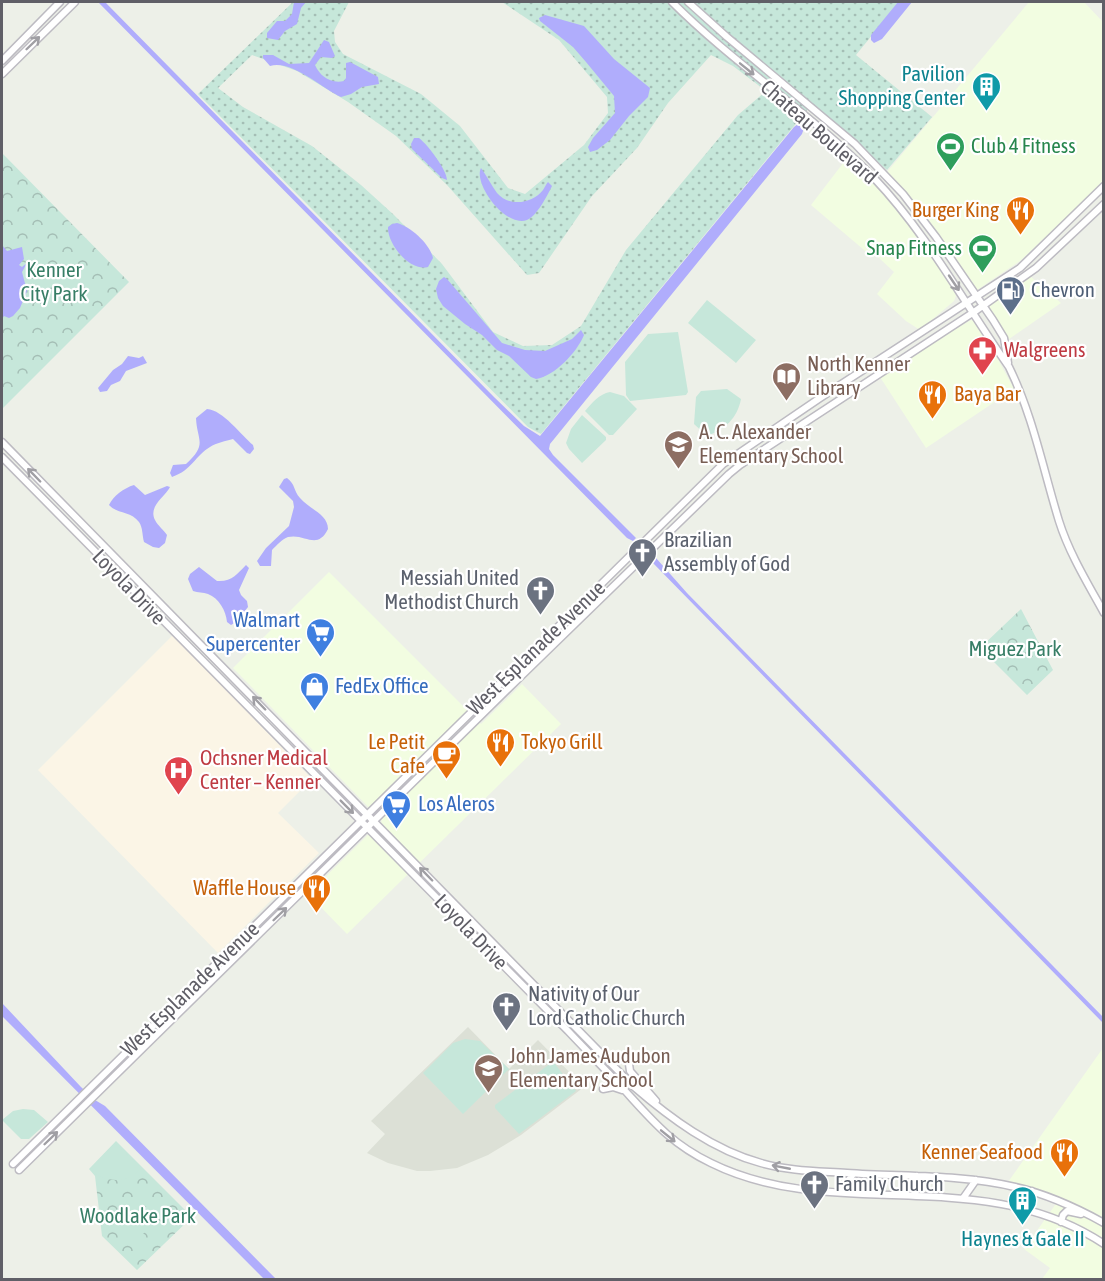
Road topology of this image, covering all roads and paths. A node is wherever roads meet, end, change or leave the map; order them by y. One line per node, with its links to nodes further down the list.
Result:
1 (60, 2): 7 (main road)
2 (75, 2): 8 (main road, one-way to 2)
3 (672, 2): 6 (main road, Chateau Boulevard)
4 (688, 2): 5 (main road, Chateau Boulevard)
5 (727, 37): 6 (main road); 9 (main road, Chateau Boulevard)
6 (719, 46): 10 (main road, Chateau Boulevard, one-way to 10)
7 (2, 61)
8 (2, 74)
9 (807, 104): 10 (main road); 11 (main road, Chateau Boulevard)
10 (799, 112): 12 (main road, Chateau Boulevard)
11 (883, 172): 12 (main road); 13 (main road, Chateau Boulevard)
12 (875, 180): 15 (main road, Chateau Boulevard)
13 (893, 183): 15 (main road); 18 (main road, Chateau Boulevard)
14 (1104, 186): 17 (main road, West Esplanade Avenue)
15 (885, 191): 19 (main road, Chateau Boulevard)
16 (1104, 204): 21 (main road, West Esplanade Avenue)
17 (1053, 235): 20 (main road, West Esplanade Avenue); 21 (main road)
18 (936, 237): 19 (main road); 25 (main road, Chateau Boulevard)
19 (928, 243): 26 (main road, Chateau Boulevard, one-way to 26)
20 (1043, 245): 22 (main road, West Esplanade Avenue); 23 (main road)
21 (1042, 263): 23 (main road, West Esplanade Avenue)
22 (1020, 268): 24 (main road); 25 (main road, West Esplanade Avenue)
23 (1031, 272): 24 (main road, West Esplanade Avenue)
24 (1008, 288): 27 (main road, West Esplanade Avenue)
25 (976, 296): 26 (main road, West Esplanade Avenue); 27 (main road, Chateau Boulevard)
26 (967, 302): 28 (main road, Chateau Boulevard); 29 (main road, West Esplanade Avenue)
27 (983, 306): 28 (main road, West Esplanade Avenue); 33 (main road, Chateau Boulevard)
28 (974, 312): 32 (main road, West Esplanade Avenue); 35 (main road, Chateau Boulevard)
29 (947, 315): 30 (main road, West Esplanade Avenue); 32 (main road)
30 (933, 324): 31 (main road, West Esplanade Avenue); 34 (main road)
31 (919, 333): 36 (main road); 38 (main road, West Esplanade Avenue)
32 (936, 336): 34 (main road, West Esplanade Avenue)
33 (1004, 338): 35 (main road); 37 (main road, Chateau Boulevard)
34 (927, 342): 36 (main road, West Esplanade Avenue)
35 (993, 345): 37 (main road, Chateau Boulevard)
36 (904, 358): 39 (main road, West Esplanade Avenue)
37 (1009, 367): 54 (main road, Chateau Boulevard)
38 (858, 373): 39 (main road); 40 (main road, West Esplanade Avenue)
39 (867, 383): 41 (main road, West Esplanade Avenue)
40 (841, 384): 41 (main road); 44 (main road, West Esplanade Avenue)
41 (847, 396): 45 (main road, West Esplanade Avenue)
42 (2, 442): 46 (main road, Loyola Drive, one-way to 42)
43 (2, 457): 48 (main road, Loyola Drive)
44 (714, 472): 45 (main road); 47 (main road, West Esplanade Avenue)
45 (716, 486): 49 (main road, West Esplanade Avenue)
46 (56, 498): 48 (main road); 50 (main road, Loyola Drive)
47 (682, 504): 49 (main road); 55 (main road, West Esplanade Avenue)
48 (49, 505): 51 (main road, Loyola Drive)
49 (694, 508): 57 (main road, West Esplanade Avenue)
50 (77, 519): 51 (main road); 52 (main road, Loyola Drive)
51 (69, 526): 53 (main road, Loyola Drive)
52 (132, 574): 53 (main road); 56 (main road, Loyola Drive)
53 (125, 582): 58 (main road, Loyola Drive)
54 (1104, 613)
55 (509, 674): 57 (main road); 59 (main road, West Esplanade Avenue)
56 (236, 679): 58 (main road); 65 (main road, Loyola Drive, one-way to 56)
57 (516, 681): 60 (main road, West Esplanade Avenue)
58 (228, 687): 66 (main road, Loyola Drive, one-way to 66)
59 (475, 708): 60 (main road); 61 (main road, West Esplanade Avenue)
60 (482, 714): 62 (main road, West Esplanade Avenue)
61 (444, 739): 62 (main road); 63 (main road, West Esplanade Avenue)
62 (451, 746): 64 (main road, West Esplanade Avenue)
63 (413, 770): 64 (main road); 65 (main road, West Esplanade Avenue)
64 (419, 777): 67 (main road, West Esplanade Avenue)
65 (368, 815): 66 (main road, West Esplanade Avenue); 67 (main road, Loyola Drive)
66 (362, 821): 68 (main road, Loyola Drive); 75 (main road, West Esplanade Avenue)
67 (374, 821): 68 (main road, West Esplanade Avenue); 69 (main road, Loyola Drive)
68 (368, 827): 70 (main road, Loyola Drive); 76 (main road, West Esplanade Avenue, one-way to 68)
69 (387, 834): 70 (main road); 74 (main road, Loyola Drive, one-way to 69)
70 (381, 840): 73 (main road, Loyola Drive)
71 (629, 1064): 74 (main road)
72 (603, 1089): 73 (main road)
73 (628, 1094): 81 (main road, Loyola Drive, one-way to 81)
74 (661, 1107): 77 (main road, Loyola Drive, one-way to 74)
75 (13, 1164)
76 (19, 1170)
77 (853, 1174): 78 (main road, Loyola Drive); 81 (main road)
78 (917, 1176): 79 (main road, Loyola Drive); 82 (main road)
79 (976, 1180): 80 (main road, Loyola Drive); 83 (main road)
80 (1032, 1191): 84 (main road); 85 (main road, Loyola Drive)
81 (841, 1192): 82 (main road, Loyola Drive)
82 (902, 1194): 83 (main road, Loyola Drive)
83 (964, 1197): 84 (main road, Loyola Drive)
84 (1022, 1207): 86 (main road, Loyola Drive)
85 (1093, 1217): 86 (main road); 87 (main road, Loyola Drive)
86 (1061, 1222): 88 (main road, Loyola Drive)
87 (1104, 1223)
88 (1103, 1242)

